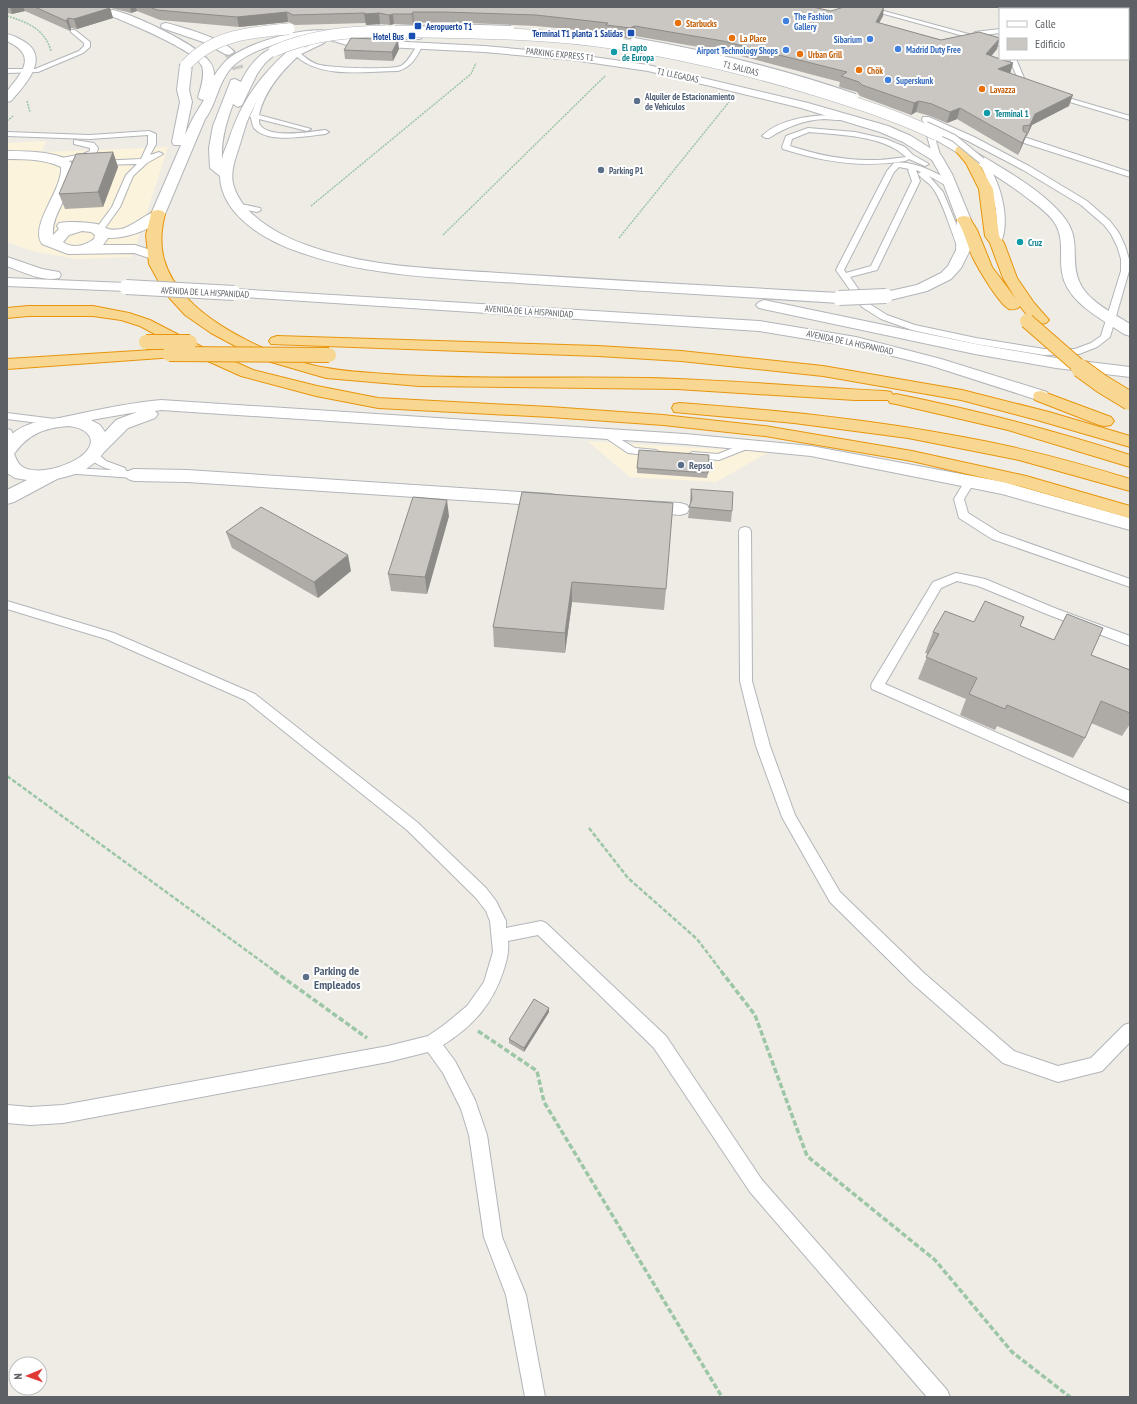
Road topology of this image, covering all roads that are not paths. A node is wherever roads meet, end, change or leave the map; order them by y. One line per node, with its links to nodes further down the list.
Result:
1 (862, 7): 7 (lane)
2 (110, 11): 15 (street); 25 (street)
3 (386, 29): 4 (street, T1 SALIDAS, bridge); 4 (lane); 37 (street, bridge); 43 (lane, bridge); 45 (street, bridge)
4 (485, 29): 35 (street, T1 SALIDAS, bridge)
5 (73, 31): 21 (lane)
6 (999, 31): 7 (lane)
7 (970, 35): 12 (lane)
8 (7, 37): 21 (street)
9 (311, 37): 10 (street, T1 LLEGADAS); 11 (street); 25 (street); 37 (street)
10 (334, 38): 11 (street); 13 (street, T1 LLEGADAS)
11 (322, 42): 16 (lane)
12 (999, 44)
13 (420, 46): 14 (street, T1 LLEGADAS); 16 (lane)
14 (484, 49): 22 (street, T1 LLEGADAS); 22 (street, PARKING EXPRESS T1)
15 (229, 52)
16 (297, 54): 24 (lane)
17 (43, 56): 21 (street)
18 (1013, 60): 28 (lane)
19 (238, 69): 49 (street)
20 (7, 71): 21 (lane)
21 (28, 71): 23 (street)
22 (776, 98): 27 (street, T1 LLEGADAS)
23 (7, 99)
24 (254, 116): 29 (lane); 29 (lane)
25 (198, 118): 45 (street)
26 (293, 118): 29 (lane)
27 (845, 118): 31 (lane); 33 (street, T1 LLEGADAS)
28 (1130, 118)
29 (314, 130)
30 (7, 135): 42 (lane); 44 (lane)
31 (766, 136)
32 (1024, 140): 48 (lane)
33 (920, 146): 34 (lane); 40 (street, T1 LLEGADAS)
34 (902, 150): 39 (lane); 39 (lane)
35 (961, 150): 43 (street, T1 SALIDAS); 58 (highway)
36 (159, 154): 42 (lane)
37 (229, 154): 49 (street)
38 (7, 155): 44 (street)
39 (910, 157): 50 (lane)
40 (937, 158): 50 (street); 70 (lane)
41 (7, 161): 44 (street)
42 (144, 161): 44 (lane); 57 (lane)
43 (982, 161): 58 (lane); 70 (street, T1 SALIDAS)
44 (58, 162): 52 (street)
45 (179, 162): 54 (street)
46 (912, 170): 47 (lane); 61 (lane); 64 (lane)
47 (891, 171): 50 (lane); 64 (lane)
48 (1130, 175)
49 (226, 177): 51 (street)
50 (948, 179): 55 (street)
51 (237, 206): 53 (lane); 67 (street)
52 (54, 210): 56 (street); 59 (street)
53 (257, 210)
54 (158, 214): 57 (street); 62 (highway)
55 (964, 220): 61 (street); 72 (highway)
56 (79, 228): 57 (street); 59 (street)
57 (101, 232): 60 (street)
58 (997, 243): 72 (highway)
59 (58, 246): 60 (street)
60 (82, 249): 62 (street)
61 (963, 250): 67 (street, bridge)
62 (155, 256): 78 (highway)
63 (7, 261): 66 (street)
64 (844, 276): 70 (lane)
65 (7, 282): 66 (street, AVENIDA DE LA HISPANIDAD)
66 (108, 286): 83 (street, AVENIDA DE LA HISPANIDAD, bridge)
67 (642, 287): 77 (street)
68 (54, 311): 69 (highway); 71 (highway); 80 (highway)
69 (7, 314)
70 (1111, 318): 73 (street, T1 SALIDAS)
71 (7, 319)
72 (1034, 321): 81 (highway); 85 (highway, bridge)
73 (1130, 331)
74 (7, 351): 91 (highway, bridge)
75 (1130, 357): 77 (street)
76 (7, 364): 82 (highway, bridge)
77 (1103, 368): 79 (street)
78 (318, 371): 82 (highway); 84 (highway)
79 (1130, 372)
80 (316, 391): 84 (highway); 107 (highway)
81 (1130, 394)
82 (885, 396): 97 (highway)
83 (1041, 396): 89 (highway)
84 (538, 400): 101 (highway)
85 (1130, 401)
86 (196, 407): 88 (street); 90 (street); 93 (street)
87 (7, 416): 88 (lane)
88 (62, 422): 93 (street); 96 (street)
89 (1130, 430)
90 (607, 434): 92 (street); 94 (lane)
91 (1130, 442)
92 (748, 445): 95 (lane); 100 (street)
93 (95, 452): 98 (street); 99 (lane)
94 (664, 453)
95 (680, 454)
96 (9, 455): 98 (street)
97 (1130, 461)
98 (59, 473): 99 (lane); 103 (street)
99 (134, 475): 104 (street)
100 (970, 481): 102 (street); 111 (lane)
101 (1130, 485)
102 (1004, 488): 108 (street); 110 (street)
103 (7, 498)
104 (568, 502)
105 (624, 505): 106 (street)
106 (680, 509)
107 (1130, 512)
108 (1130, 524)
109 (745, 531): 116 (lane)
110 (1130, 531)
111 (1130, 583)
112 (7, 605): 115 (lane)
113 (1130, 641): 114 (lane)
114 (1130, 797)
115 (499, 936): 117 (lane); 120 (lane)
116 (1130, 1031)
117 (431, 1043): 118 (lane); 119 (lane)
118 (7, 1114)
119 (535, 1397)
120 (940, 1397)

